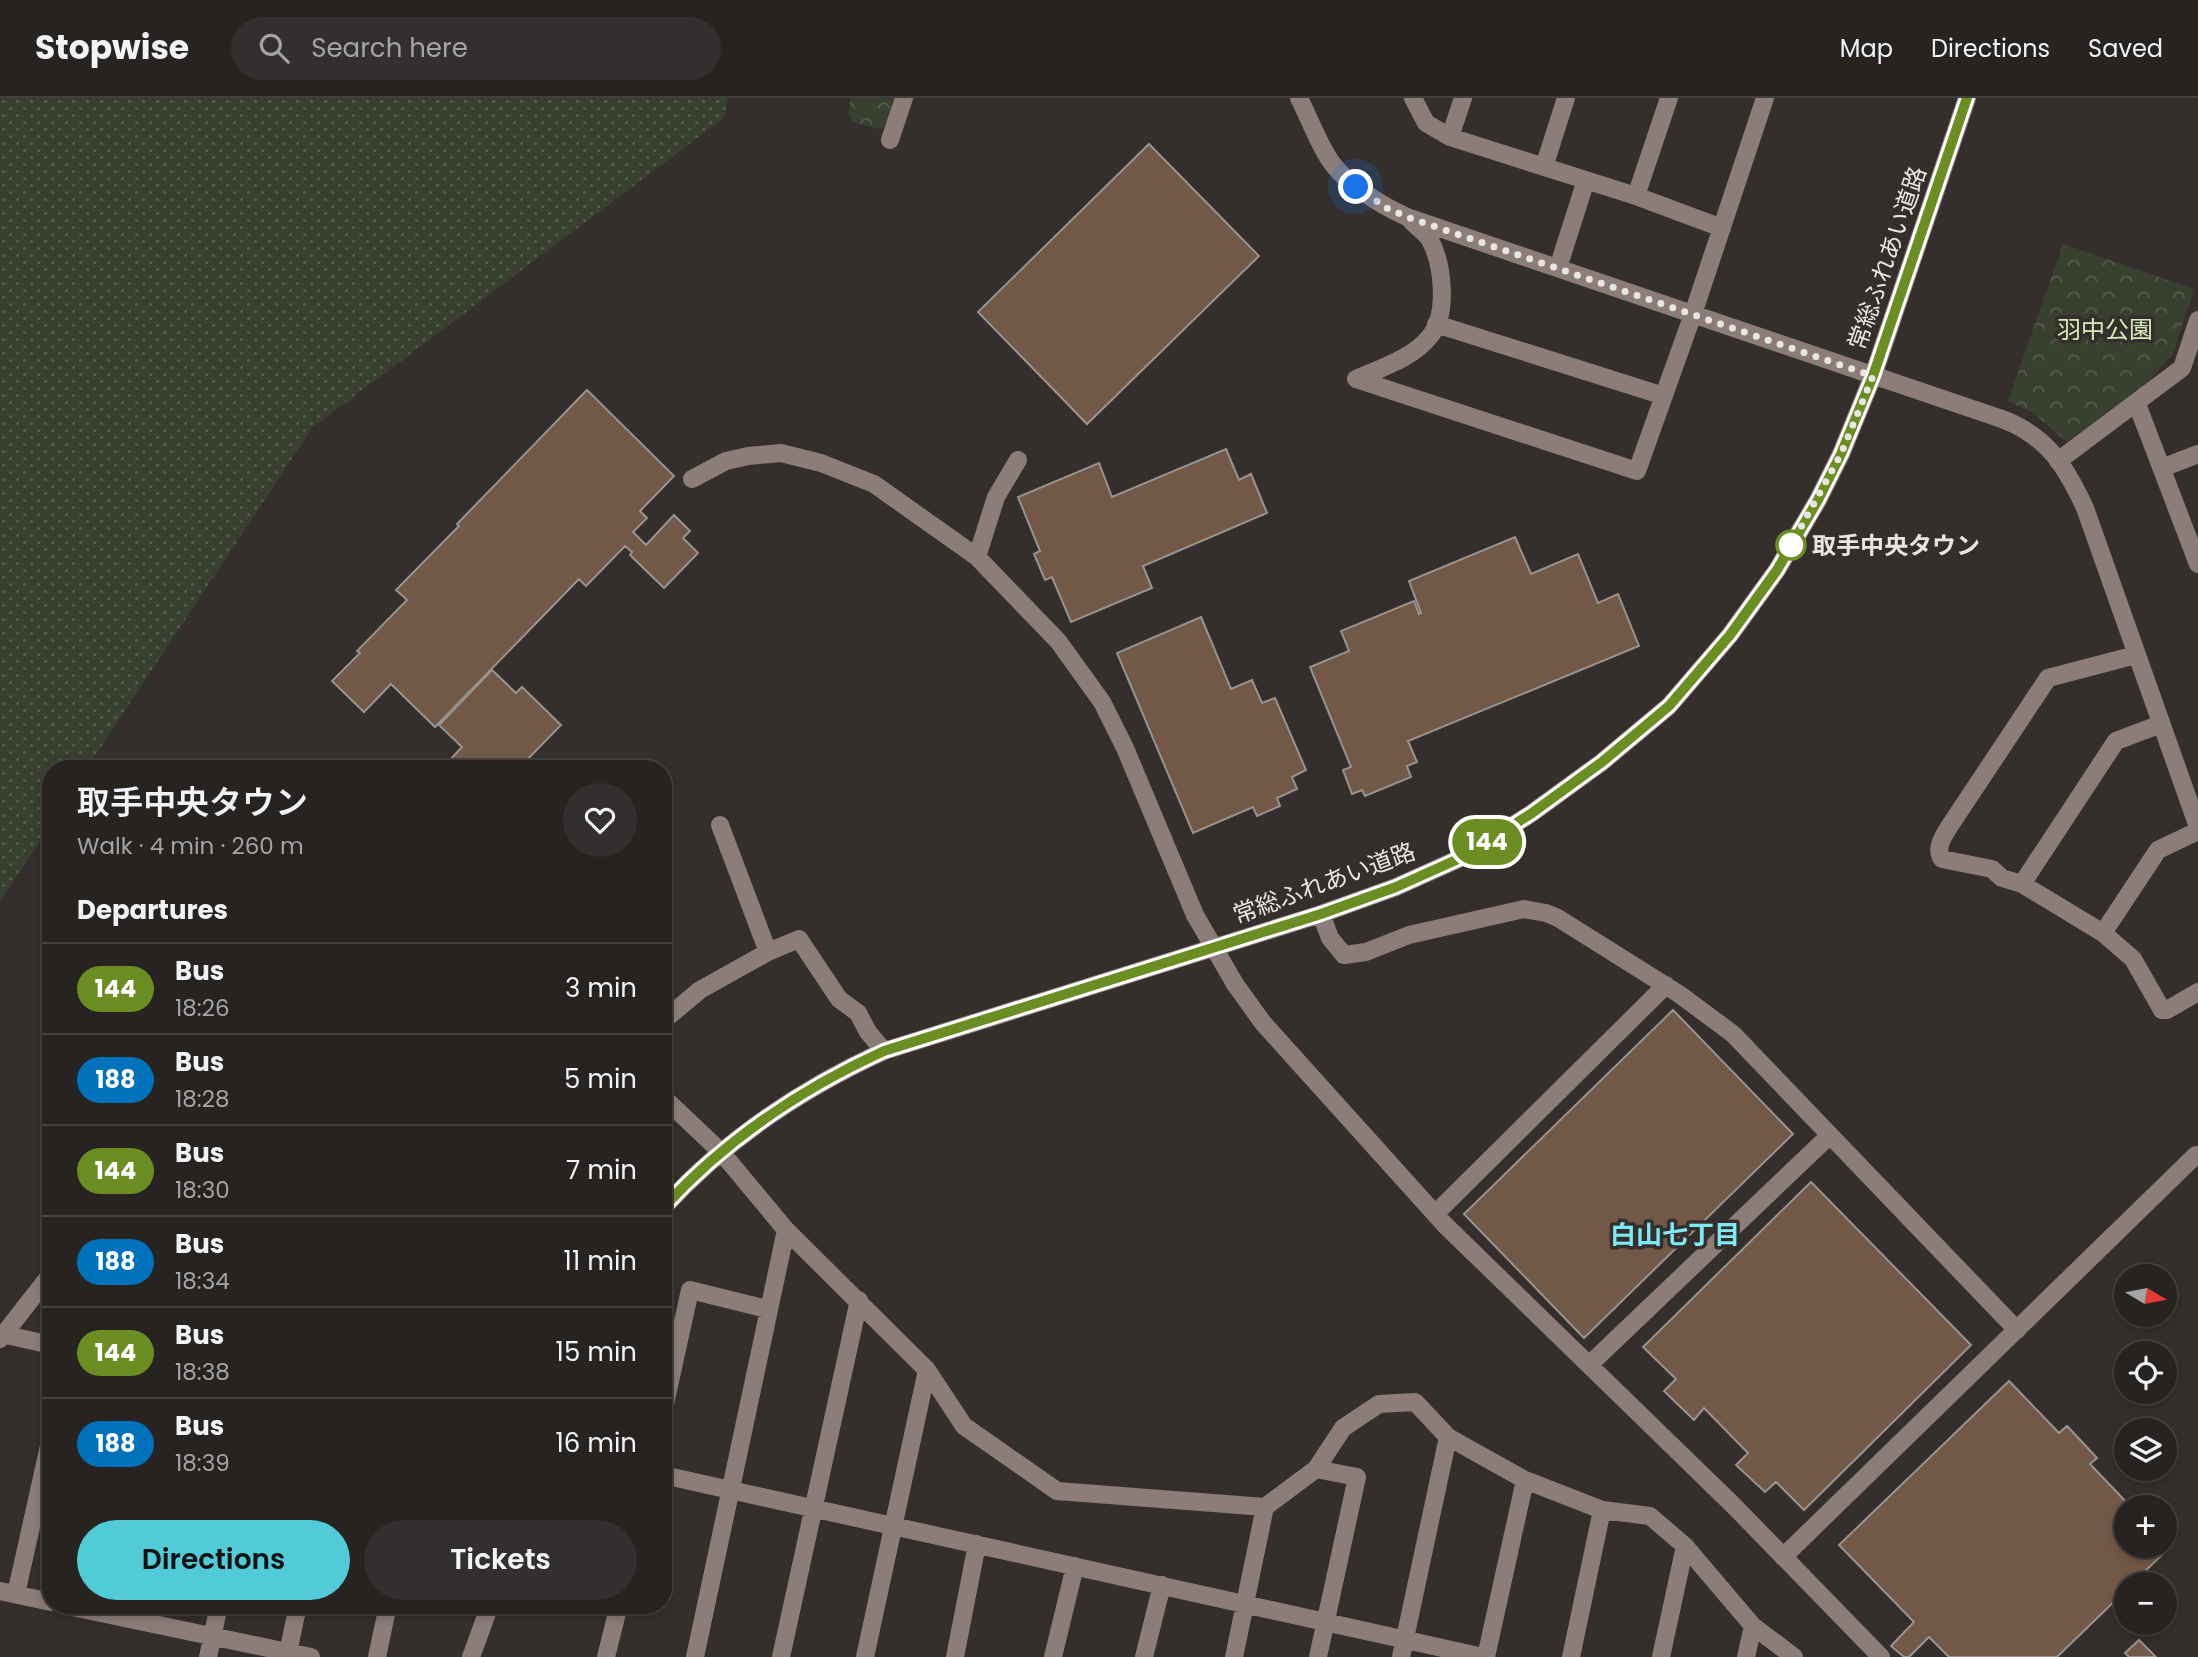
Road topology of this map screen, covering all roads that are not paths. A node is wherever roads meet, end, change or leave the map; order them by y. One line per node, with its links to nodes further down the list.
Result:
1 (904, 98): 10 (street)
2 (1298, 98): 14 (street)
3 (1413, 98): 9 (street)
4 (1463, 98): 9 (street)
5 (1566, 98): 11 (street)
6 (1669, 98): 13 (street)
7 (1765, 98): 15 (street)
8 (1967, 98): 20 (street, 常総ふれあい道路)
9 (1450, 137): 11 (street)
10 (890, 140)
11 (1544, 167): 12 (street)
12 (1586, 180): 13 (street); 16 (street)
13 (1636, 196): 15 (street)
14 (1407, 217): 16 (street); 19 (street)
15 (1722, 228): 17 (street)
16 (1558, 268): 17 (street)
17 (1693, 314): 20 (street); 21 (street)
18 (2198, 320): 22 (street)
19 (1436, 324): 21 (street); 21 (street)
20 (1873, 376): 25 (street); 36 (street, 常総ふれあい道路)
21 (1664, 396)
22 (2137, 404): 25 (street); 26 (street)
23 (2198, 454): 26 (street)
24 (1018, 460): 29 (street)
25 (2058, 461): 30 (street)
26 (2162, 468): 28 (street)
27 (692, 479): 29 (street)
28 (2196, 551)
29 (977, 557): 48 (street, bridge)
30 (2136, 655): 31 (street); 35 (street)
31 (2161, 724): 32 (street); 35 (street)
32 (2190, 778): 34 (street)
33 (720, 825): 38 (street)
34 (2198, 829): 37 (street)
35 (2022, 884): 37 (street)
36 (1321, 914): 39 (street); 42 (street, 常総ふれあい道路)
37 (2103, 933): 40 (street)
38 (768, 952): 41 (street); 42 (street)
39 (1666, 985): 44 (street); 48 (street)
40 (2198, 992)
41 (672, 1013)
42 (884, 1051): 45 (street, 常総ふれあい道路)
43 (672, 1106): 45 (street)
44 (1830, 1135): 53 (street); 56 (street)
45 (722, 1153): 47 (street, 常総ふれあい道路); 49 (street)
46 (2196, 1155): 53 (street)
47 (672, 1200)
48 (1435, 1214): 56 (street)
49 (786, 1230): 51 (street); 52 (street)
50 (42, 1285): 54 (street)
51 (859, 1300): 57 (street); 66 (street)
52 (767, 1309): 58 (street); 64 (street)
53 (2017, 1330): 71 (street)
54 (1, 1337): 55 (street)
55 (42, 1344)
56 (1589, 1365): 71 (street)
57 (927, 1370): 65 (street); 68 (street)
58 (672, 1372)
59 (1448, 1437): 61 (street); 63 (street); 86 (street)
60 (42, 1469): 74 (street)
61 (1316, 1469): 65 (street); 83 (street)
62 (672, 1477): 64 (street)
63 (1525, 1480): 67 (street); 101 (street)
64 (731, 1490): 66 (street); 93 (street)
65 (1265, 1507): 76 (street)
66 (814, 1508): 68 (street); 94 (street)
67 (1602, 1510): 70 (street); 102 (street)
68 (894, 1526): 69 (street); 95 (street)
69 (977, 1544): 72 (street); 96 (street)
70 (1685, 1546): 84 (street); 103 (street)
71 (1783, 1556): 106 (street)
72 (1075, 1566): 73 (street); 97 (street)
73 (1161, 1586): 76 (street); 98 (street)
74 (8, 1592): 75 (street)
75 (42, 1600)
76 (1246, 1604): 83 (street); 99 (street)
77 (129, 1614): 85 (street)
78 (217, 1614): 85 (street)
79 (296, 1614): 87 (street)
80 (386, 1614): 90 (street)
81 (487, 1614): 91 (street)
82 (617, 1614): 92 (street)
83 (1326, 1622): 86 (street); 100 (street)
84 (1754, 1626): 104 (street); 105 (street)
85 (212, 1637): 87 (street); 88 (street)
86 (1402, 1648): 101 (street)
87 (288, 1653): 89 (street)
88 (208, 1657)
89 (311, 1657)
90 (377, 1657)
91 (471, 1657)
92 (606, 1657)
93 (695, 1657)
94 (781, 1657)
95 (865, 1657)
96 (955, 1657)
97 (1054, 1657)
98 (1144, 1657)
99 (1234, 1657)
100 (1318, 1657)
101 (1484, 1657)
102 (1571, 1657)
103 (1661, 1657)
104 (1746, 1657)
105 (1794, 1657)
106 (1881, 1657)

